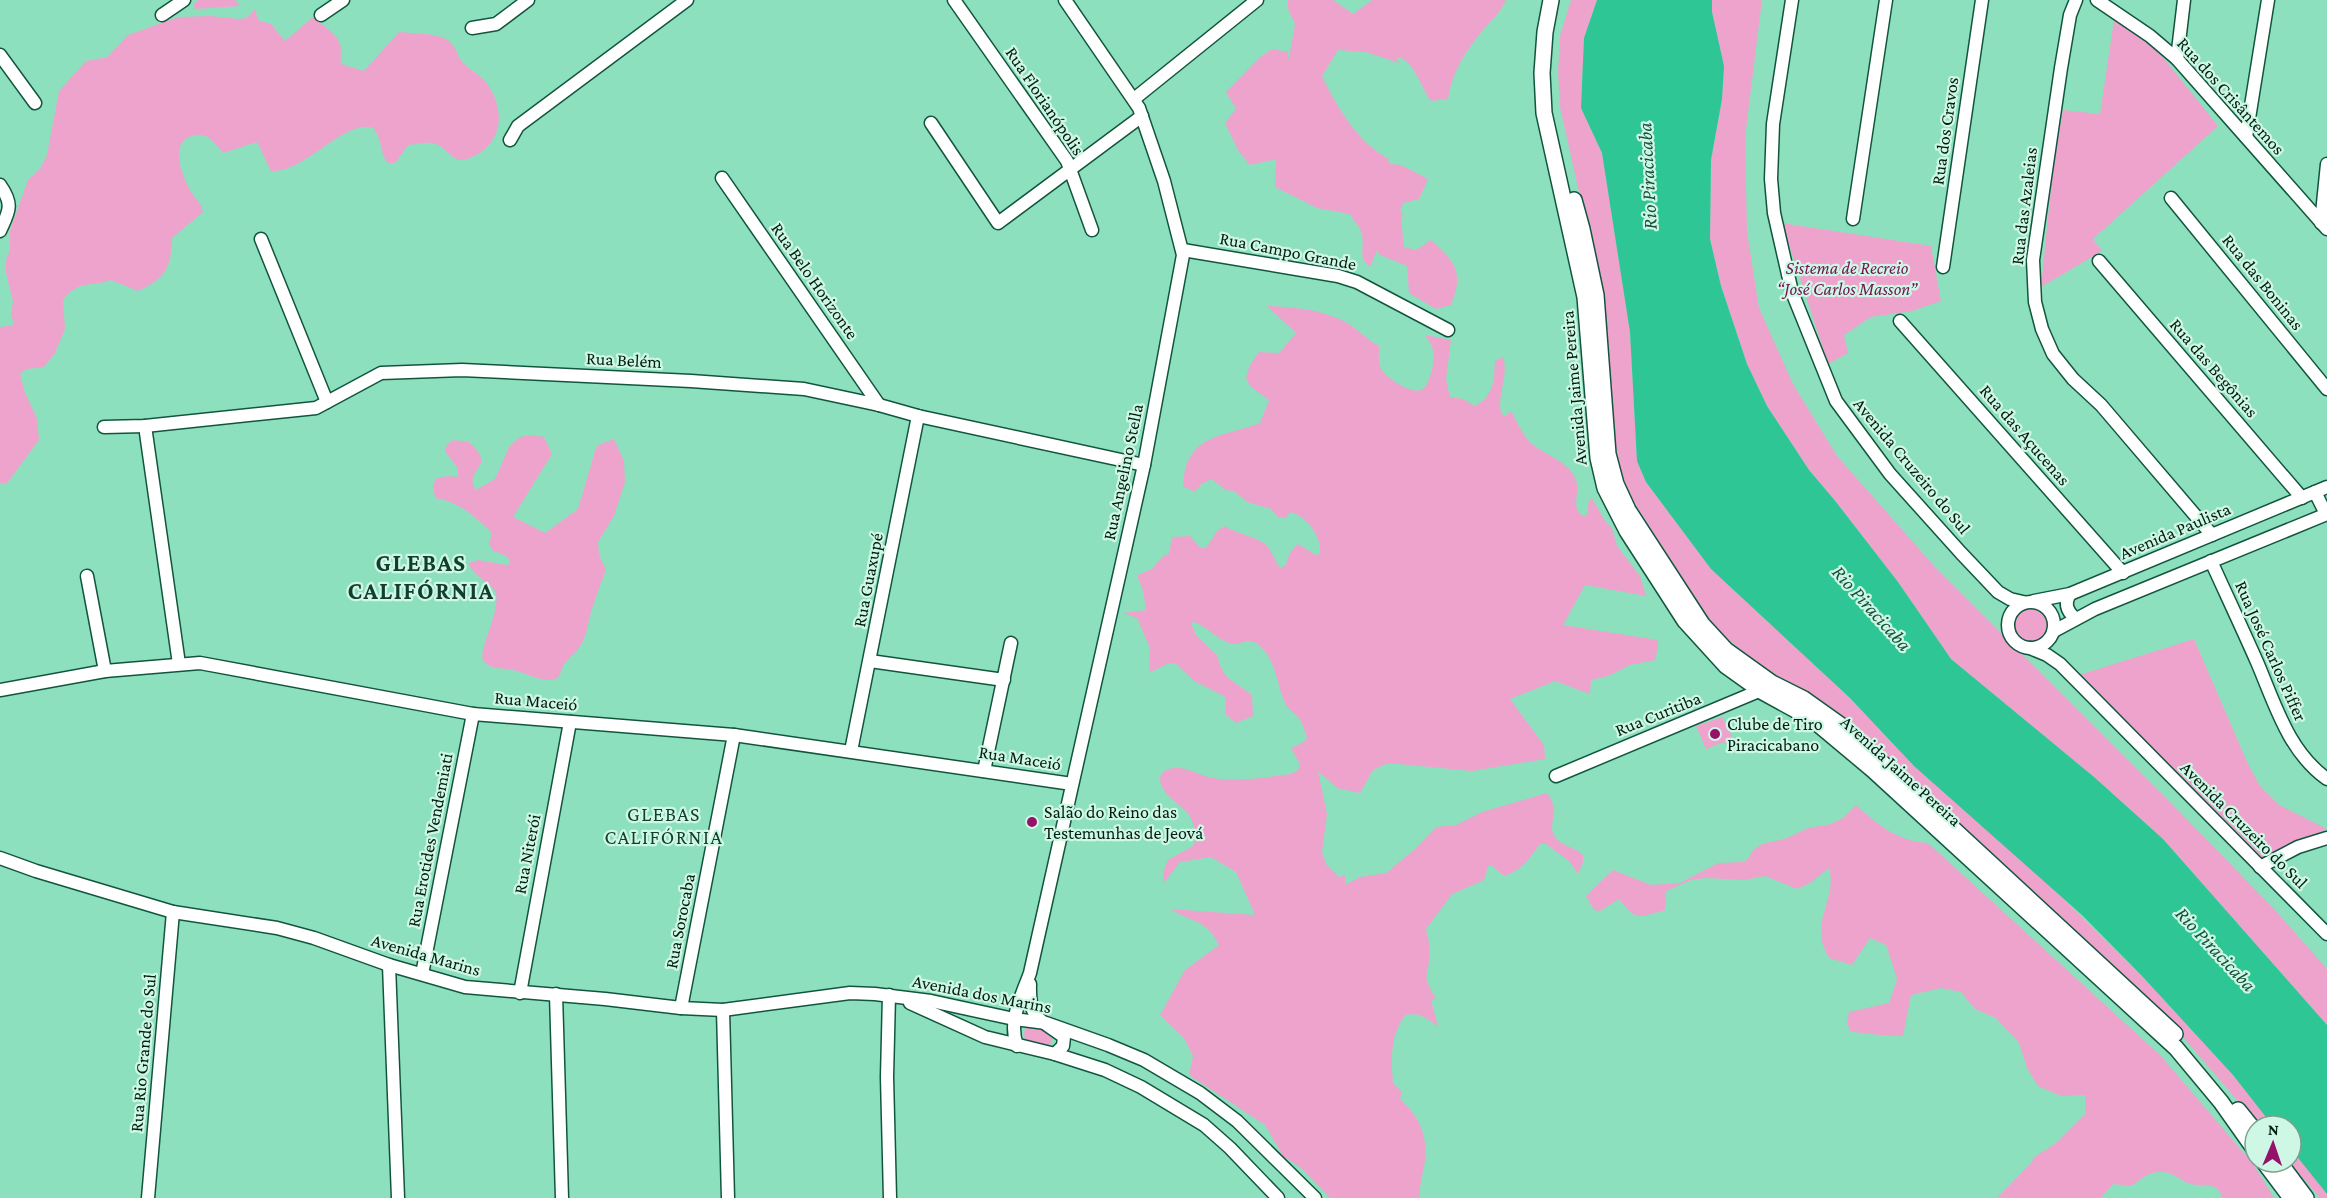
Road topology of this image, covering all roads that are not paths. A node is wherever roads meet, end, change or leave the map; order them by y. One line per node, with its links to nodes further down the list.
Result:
1 (184, 0): 17 (street)
2 (343, 0): 18 (street)
3 (528, 0): 19 (street)
4 (687, 0): 27 (street)
5 (954, 0): 29 (street, Rua Florianópolis)
6 (1065, 0): 22 (street, Rua Angelino Stella)
7 (1257, 0): 22 (street)
8 (1551, 0): 70 (main road, Avenida Jaime Pereira)
9 (1562, 0): 70 (main road, Avenida Jaime Pereira)
10 (1792, 0): 57 (street, Avenida Cruzeiro do Sul)
11 (1886, 0): 33 (street)
12 (1982, 0): 40 (street, Rua dos Cravos)
13 (2076, 0): 53 (street, Rua das Azaleias)
14 (2184, 0): 21 (street)
15 (2268, 0): 26 (street)
16 (2103, 2): 21 (street, Rua dos Crisântemos)
17 (162, 15)
18 (321, 15)
19 (472, 28)
20 (0, 55): 23 (street)
21 (2177, 59): 26 (street, Rua dos Crisântemos)
22 (1134, 99): 24 (street, Rua Angelino Stella)
23 (35, 103)
24 (1142, 116): 29 (street); 38 (street, Rua Angelino Stella)
25 (931, 123): 29 (street)
26 (2246, 137): 34 (street, Rua dos Crisântemos)
27 (510, 140)
28 (2327, 164): 34 (street)
29 (1070, 170): 35 (street, Rua Florianópolis)
30 (722, 178): 45 (street, Rua Belo Horizonte)
31 (0, 185): 36 (street)
32 (2171, 198): 43 (street, Rua das Boninas)
33 (1853, 219)
34 (2324, 226)
35 (1092, 230)
36 (0, 231)
37 (261, 239): 44 (street)
38 (1183, 250): 42 (street, Rua Campo Grande); 49 (street, Rua Angelino Stella)
39 (2099, 261): 51 (street, Rua das Begônias)
40 (1943, 267)
41 (1900, 321): 55 (street, Rua das Açucenas)
42 (1448, 330)
43 (2327, 389)
44 (327, 402): 45 (street, Rua Belém); 47 (street, Rua Belém)
45 (879, 405): 46 (street, Rua Belém)
46 (918, 416): 49 (street, Rua Belém); 65 (street, Rua Guaxupé)
47 (145, 426): 48 (street, Rua Belém); 66 (street)
48 (104, 427)
49 (1144, 465): 79 (street, Rua Angelino Stella)
50 (2321, 490): 51 (street, Avenida Paulista); 52 (street)
51 (2302, 498): 53 (street, Avenida Paulista)
52 (2327, 514): 54 (street)
53 (2212, 535): 55 (street, Avenida Paulista)
54 (2211, 561): 60 (street); 78 (street, Rua José Carlos Piffer)
55 (2123, 573): 58 (street, Avenida Paulista)
56 (87, 576): 68 (street)
57 (1998, 592): 59 (street, Avenida Cruzeiro do Sul); 61 (street, Avenida Cruzeiro do Sul)
58 (2070, 594): 59 (street, Avenida Paulista); 60 (street)
59 (2029, 602): 61 (street); 62 (street)
60 (2075, 618): 62 (street)
61 (2008, 620): 64 (street)
62 (2053, 632): 64 (street); 67 (street)
63 (1011, 643): 69 (street)
64 (2030, 648): 67 (street, Avenida Cruzeiro do Sul)
65 (870, 661): 69 (street); 75 (street, Rua Guaxupé)
66 (179, 664): 68 (street, Rua Maceió); 72 (street, Rua Maceió)
67 (2060, 664): 82 (street, Avenida Cruzeiro do Sul)
68 (105, 671): 71 (street, Rua Maceió)
69 (1004, 680): 76 (street)
70 (1766, 687): 77 (street, Rua Curitiba); 97 (main road, Avenida Jaime Pereira); 98 (main road, Avenida Jaime Pereira)
71 (0, 690)
72 (473, 714): 73 (street, Rua Maceió); 87 (street, Rua Erotides Vendemiati)
73 (570, 722): 74 (street, Rua Maceió); 88 (street, Rua Niterói)
74 (734, 735): 75 (street, Rua Maceió); 91 (street, Rua Sorocaba)
75 (851, 751): 76 (street, Rua Maceió)
76 (984, 771): 79 (street, Rua Maceió)
77 (1556, 776)
78 (2327, 779)
79 (1072, 784): 86 (street, Rua Angelino Stella)
80 (2327, 838): 82 (street)
81 (0, 858): 83 (street, Avenida Marins)
82 (2260, 867): 84 (street, Avenida Cruzeiro do Sul)
83 (173, 912): 85 (street, Avenida Marins); 101 (street, Rua Rio Grande do Sul)
84 (2327, 934)
85 (389, 965): 87 (street, Avenida Marins); 102 (street)
86 (1030, 973): 93 (street); 94 (street)
87 (422, 974): 88 (street, Avenida Marins)
88 (519, 993): 89 (street, Avenida Marins)
89 (555, 994): 91 (street, Avenida Marins); 103 (street)
90 (889, 995): 92 (street, Avenida Marins); 93 (street, Avenida dos Marins); 95 (street, Avenida dos Marins); 105 (street)
91 (681, 1008): 92 (street, Avenida Marins)
92 (723, 1010): 104 (street)
93 (1014, 1019): 94 (street, Avenida dos Marins); 95 (street)
94 (1046, 1023): 96 (street); 107 (street, Avenida dos Marins)
95 (1017, 1046): 96 (street, Avenida dos Marins)
96 (1054, 1054): 106 (street, Avenida dos Marins)
97 (2243, 1116)
98 (2243, 1132)
99 (2273, 1174): 108 (main road)
100 (2288, 1174): 109 (main road)
101 (148, 1198)
102 (398, 1198)
103 (562, 1198)
104 (728, 1198)
105 (890, 1198)
106 (1278, 1198)
107 (1315, 1198)
108 (2291, 1198)
109 (2306, 1198)

